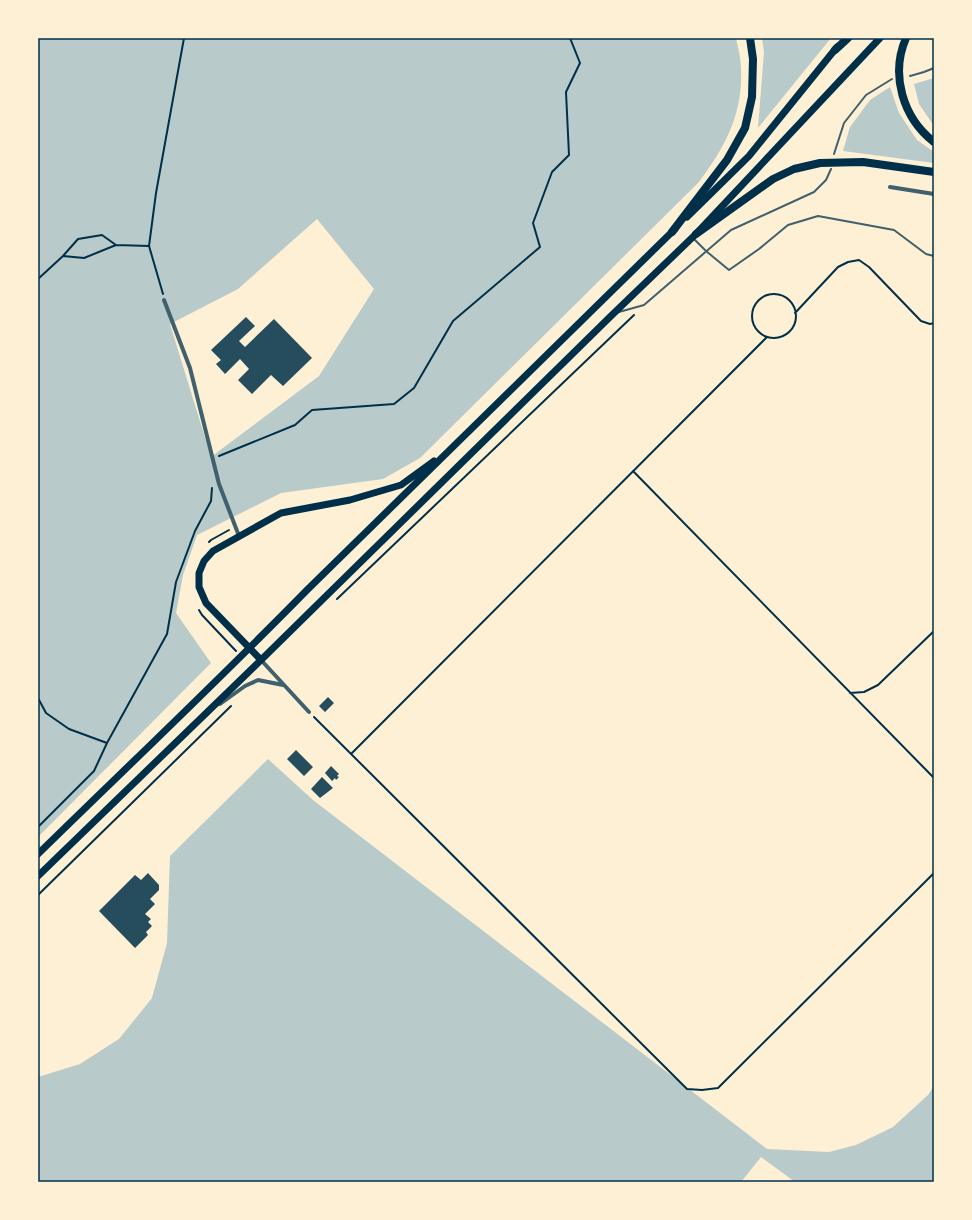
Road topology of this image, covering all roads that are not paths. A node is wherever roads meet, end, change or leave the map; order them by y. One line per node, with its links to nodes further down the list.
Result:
1 (750, 38): 16 (highway)
2 (843, 38): 6 (main road)
3 (848, 38): 6 (highway)
4 (880, 38): 17 (main road)
5 (906, 38): 10 (highway)
6 (835, 50): 16 (main road)
7 (934, 68): 8 (lane)
8 (910, 76)
9 (892, 79): 11 (lane)
10 (934, 142)
11 (834, 154)
12 (831, 169): 18 (lane)
13 (934, 172): 17 (highway)
14 (890, 187): 15 (street)
15 (934, 194)
16 (672, 232): 22 (main road)
17 (694, 236): 18 (lane); 21 (main road)
18 (706, 251): 19 (lane); 21 (lane)
19 (934, 256)
20 (164, 300): 23 (street)
21 (613, 314): 25 (main road)
22 (450, 450): 23 (main road); 24 (main road)
23 (239, 536): 24 (main road)
24 (250, 649): 25 (main road); 29 (main road)
25 (261, 660): 26 (street); 28 (main road)
26 (283, 685): 27 (street); 28 (street)
27 (309, 712)
28 (206, 713): 30 (main road)
29 (38, 854)
30 (38, 876)

